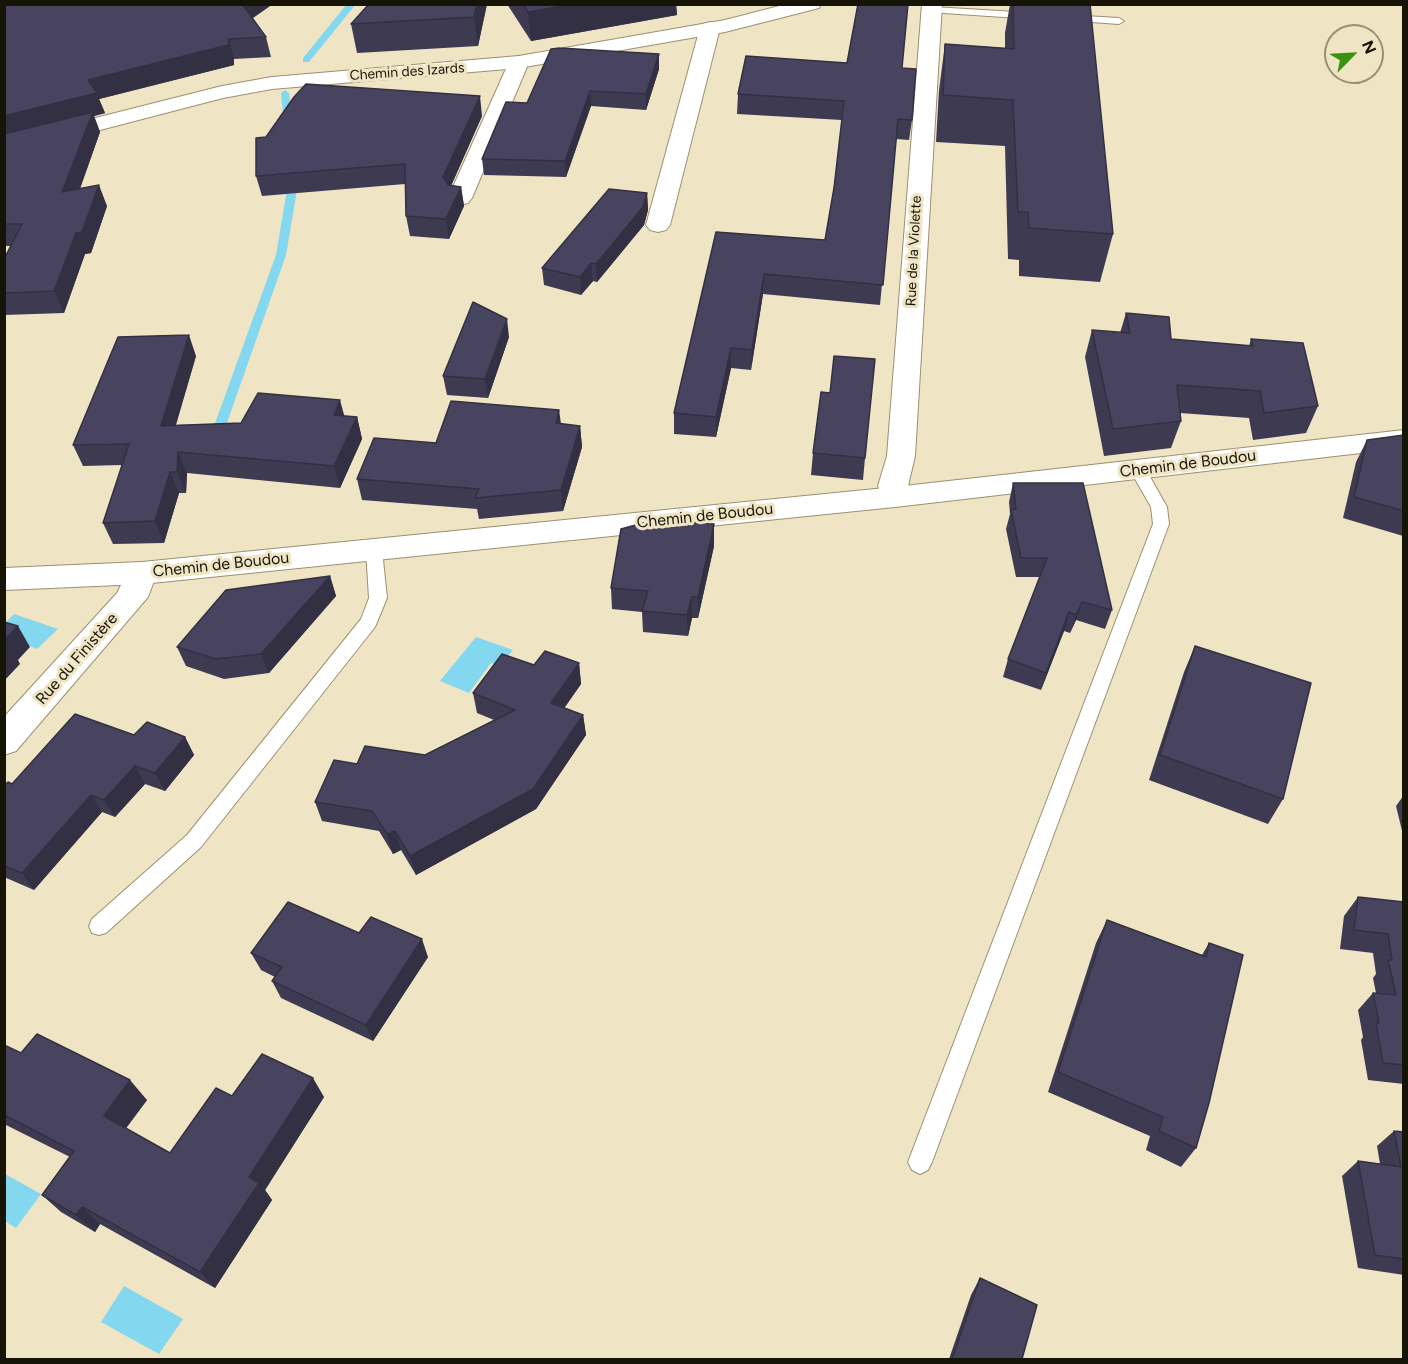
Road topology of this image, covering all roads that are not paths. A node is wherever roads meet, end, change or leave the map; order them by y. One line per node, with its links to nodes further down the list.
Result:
1 (812, 4): 4 (street, Chemin des Izards)
2 (933, 8): 3 (lane); 11 (street, Rue de la Violette)
3 (1119, 21)
4 (710, 28): 5 (street, Chemin des Izards); 8 (street)
5 (519, 62): 6 (street, Chemin des Izards); 7 (street)
6 (4, 148)
7 (460, 198)
8 (658, 225)
9 (1404, 439): 10 (street, Chemin de Boudou)
10 (1138, 470): 11 (street, Chemin de Boudou); 17 (lane)
11 (895, 497): 12 (street, Chemin de Boudou)
12 (374, 550): 13 (street, Chemin de Boudou); 16 (lane)
13 (142, 573): 14 (street, Chemin de Boudou); 15 (street, Rue du Finistère)
14 (4, 579)
15 (4, 741)
16 (99, 926)
17 (920, 1162)

